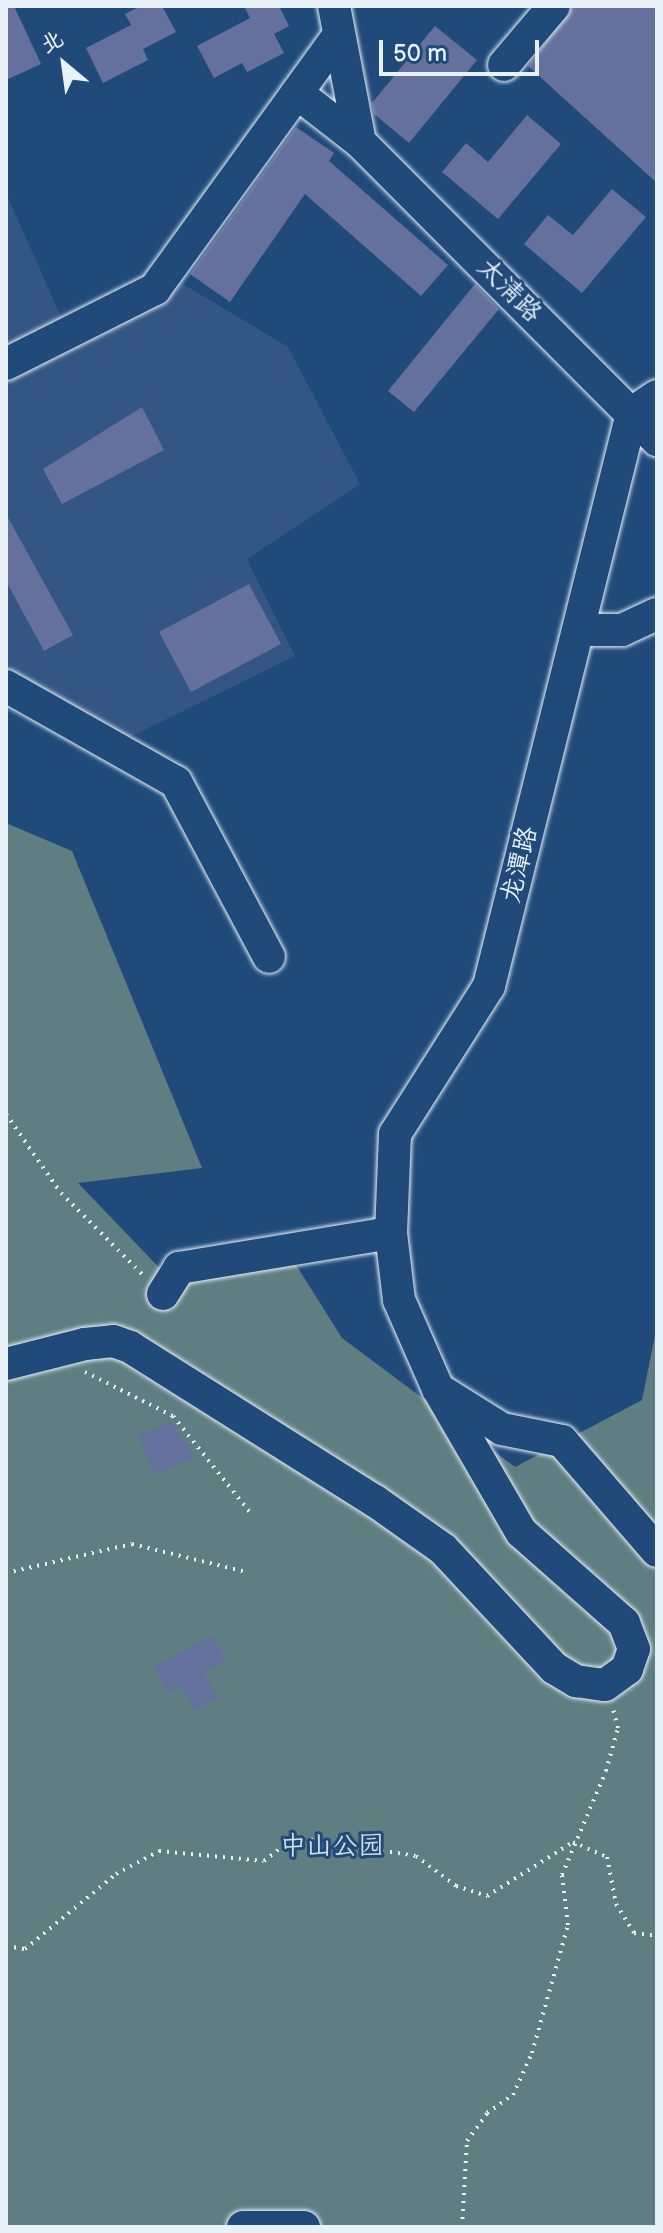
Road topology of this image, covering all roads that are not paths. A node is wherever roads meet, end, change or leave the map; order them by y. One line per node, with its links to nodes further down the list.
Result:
1 (334, 6): 3 (street)
2 (554, 6): 4 (street)
3 (337, 38): 5 (street); 6 (street)
4 (504, 65)
5 (297, 93): 6 (street, 太清路); 7 (street)
6 (360, 142): 8 (street, 太清路)
7 (6, 364)
8 (644, 404): 9 (street, 太清路); 11 (street, 龙潭路)
9 (657, 440)
10 (657, 614): 11 (street)
11 (578, 630): 14 (street, 龙潭路)
12 (6, 686): 13 (street)
13 (269, 957)
14 (391, 1233): 15 (street); 17 (street, 龙潭路)
15 (163, 1294)
16 (6, 1364): 17 (street, 龙潭路)
17 (438, 1389): 18 (street)
18 (657, 1551)
19 (243, 2227): 20 (street)
20 (304, 2227)

